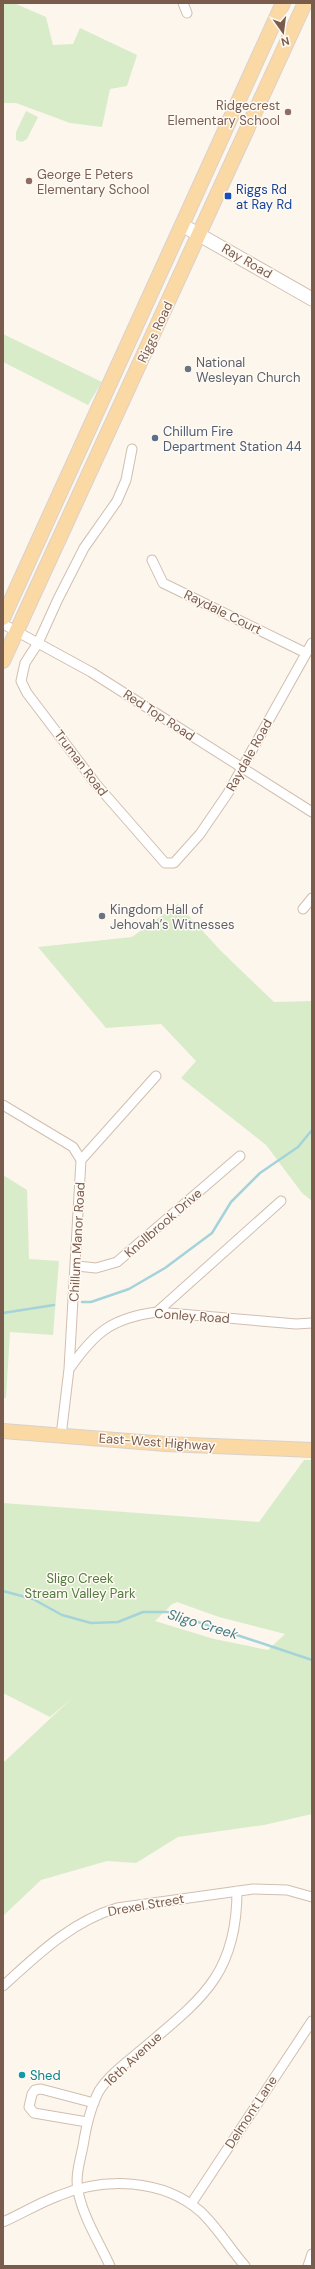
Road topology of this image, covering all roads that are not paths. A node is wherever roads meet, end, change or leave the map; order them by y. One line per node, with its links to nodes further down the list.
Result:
1 (182, 3): 4 (street)
2 (284, 3): 5 (main road, Riggs Road)
3 (306, 3): 6 (main road, Riggs Road)
4 (187, 13)
5 (182, 225): 6 (street, Ray Road); 10 (main road, Riggs Road)
6 (200, 234): 7 (street, Ray Road); 12 (main road, Riggs Road)
7 (312, 299)
8 (132, 449): 13 (street)
9 (152, 560): 15 (street, Raydale Court)
10 (3, 618)
11 (3, 624): 12 (street, Red Top Road)
12 (18, 631): 13 (street, Red Top Road); 16 (main road, Riggs Road)
13 (38, 643): 17 (street, Red Top Road); 19 (street, Truman Road)
14 (312, 643): 15 (street, Raydale Road)
15 (306, 653): 17 (street, Raydale Road)
16 (3, 661)
17 (242, 768): 18 (street, Red Top Road); 19 (street, Raydale Road)
18 (312, 812)
19 (177, 860)
20 (312, 898): 21 (street)
21 (303, 909)
22 (156, 1076): 25 (street)
23 (3, 1105): 25 (street)
24 (240, 1156): 27 (street, Knollbrook Drive)
25 (81, 1160): 27 (street, Chillum Manor Road)
26 (281, 1201): 28 (street)
27 (77, 1266): 30 (street, Chillum Manor Road)
28 (157, 1312): 29 (street, Conley Road); 30 (street, Conley Road)
29 (312, 1323)
30 (69, 1369): 32 (street, Chillum Manor Road)
31 (3, 1431): 32 (main road, East-West Highway)
32 (61, 1436): 33 (main road, East-West Highway)
33 (312, 1450)
34 (237, 1891): 35 (street, Drexel Street); 36 (street, Drexel Street); 38 (street, 16th Avenue)
35 (312, 1897)
36 (3, 1986)
37 (312, 2021): 41 (street, Delmont Lane)
38 (94, 2103): 39 (street, 16th Avenue); 39 (street)
39 (87, 2122): 40 (street, 16th Avenue)
40 (78, 2190): 41 (street); 42 (street); 44 (street, 16th Avenue)
41 (191, 2204): 45 (street)
42 (3, 2222)
43 (312, 2254): 46 (street)
44 (110, 2266)
45 (245, 2266)
46 (308, 2266)

